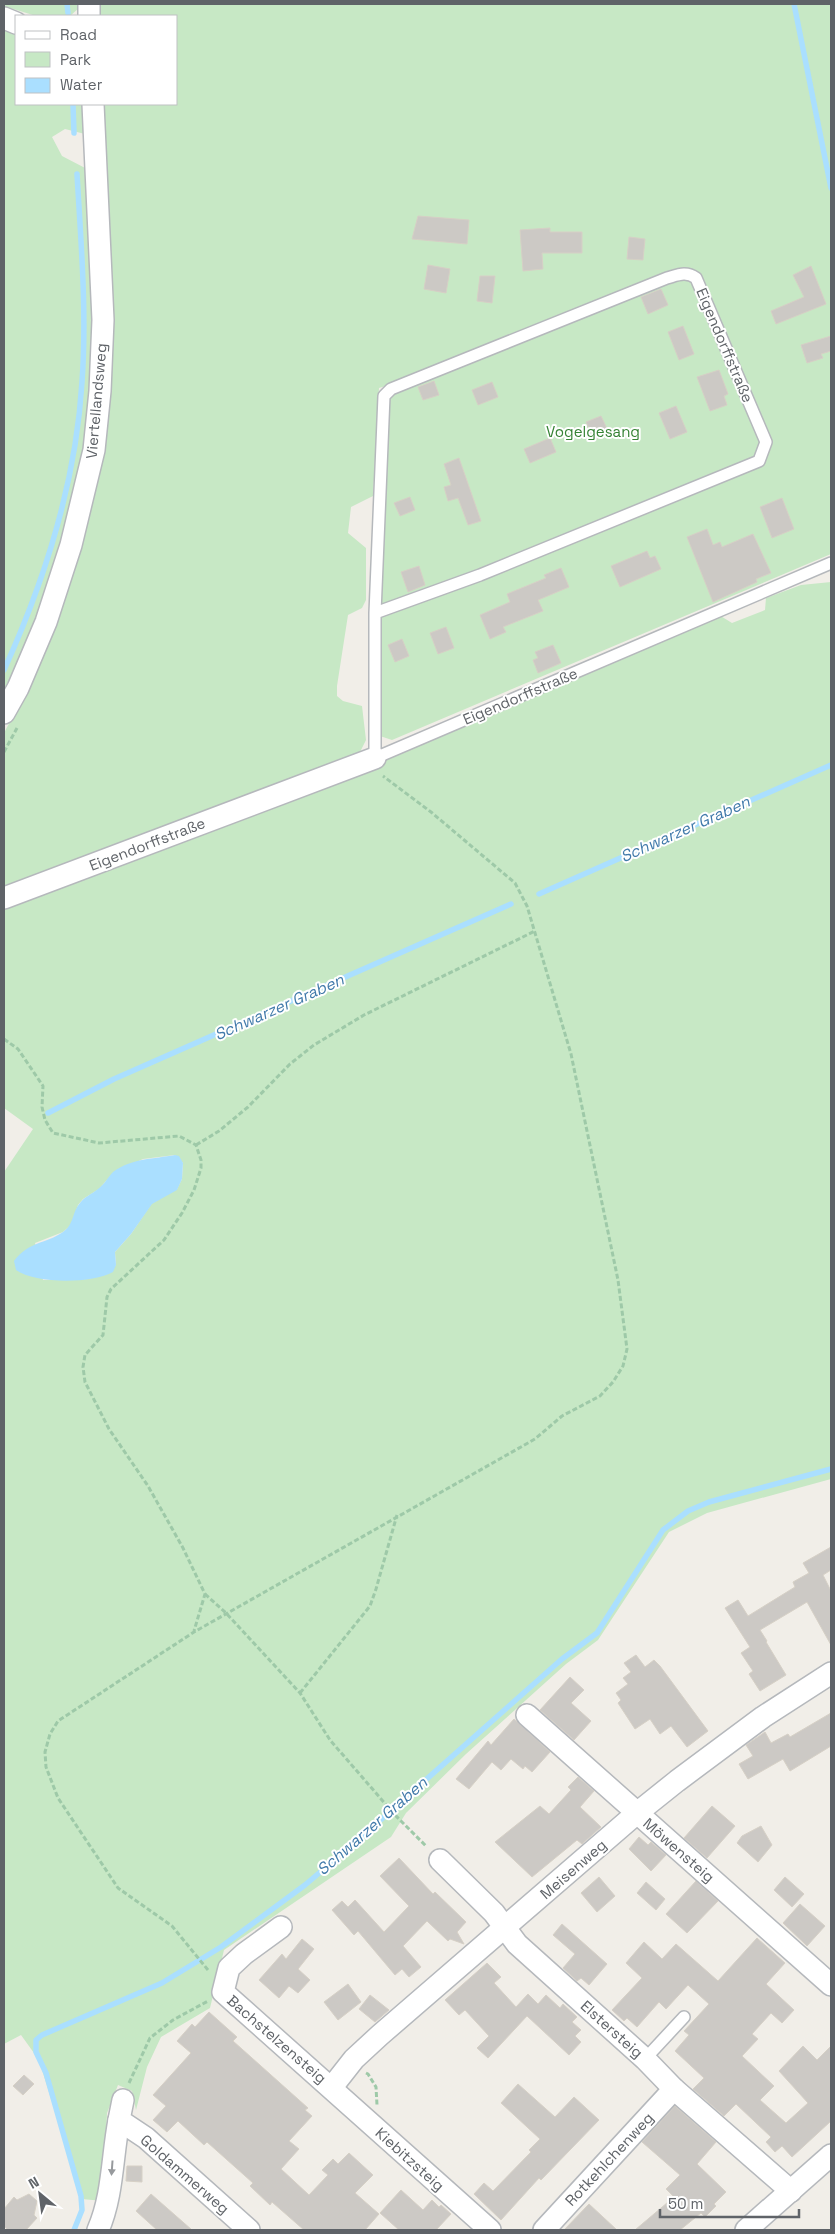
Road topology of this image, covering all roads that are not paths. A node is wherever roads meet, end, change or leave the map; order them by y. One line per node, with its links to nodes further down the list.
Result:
1 (93, 105): 4 (street, Viertellandsweg)
2 (831, 563): 5 (lane, Eigendorffstraße)
3 (375, 613): 3 (lane, Eigendorffstraße); 5 (lane, Eigendorffstraße)
4 (4, 713)
5 (375, 758): 6 (street, Eigendorffstraße)
6 (4, 898)
7 (831, 1673): 9 (street, Meisenweg)
8 (527, 1715): 9 (street, Möwensteig)
9 (637, 1814): 12 (street, Meisenweg); 13 (street, Möwensteig)
10 (440, 1860): 12 (street, Elstersteig)
11 (282, 1927): 16 (street, Bachstelzensteig)
12 (506, 1928): 15 (street, Elstersteig); 16 (street, Meisenweg)
13 (831, 1984)
14 (684, 2017): 15 (lane)
15 (645, 2059): 17 (street, Elstersteig)
16 (332, 2087): 22 (street, Kiebitzsteig)
17 (674, 2089): 19 (street, Elstersteig); 23 (street, Rotkehlchenweg)
18 (831, 2155): 19 (street)
19 (790, 2191): 24 (street)
20 (98, 2230): 21 (street, Goldammerweg, one-way to 20)
21 (249, 2230)
22 (490, 2230)
23 (544, 2230)
24 (746, 2230)

